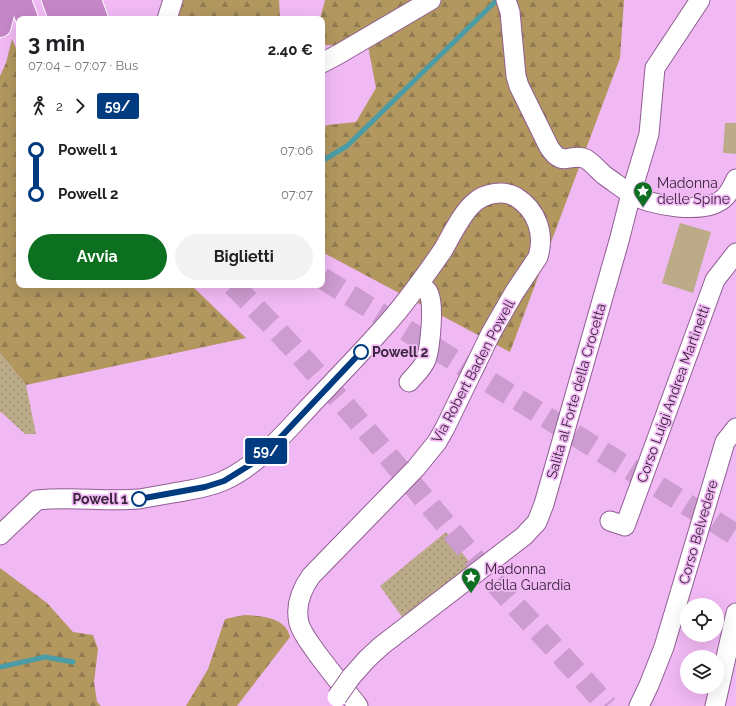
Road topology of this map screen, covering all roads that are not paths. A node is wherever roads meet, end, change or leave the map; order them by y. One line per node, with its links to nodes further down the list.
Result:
1 (4, 0): 15 (highway)
2 (20, 0): 10 (highway)
3 (53, 0): 11 (highway)
4 (73, 0): 12 (highway)
5 (90, 0): 13 (highway)
6 (173, 0): 14 (street)
7 (431, 0): 16 (street)
8 (506, 0): 18 (street)
9 (700, 0): 18 (street, Salita al Forte della Crocetta)
10 (26, 16)
11 (59, 16)
12 (79, 16)
13 (96, 16)
14 (168, 16)
15 (0, 25)
16 (325, 61)
17 (736, 179): 18 (street)
18 (631, 194): 26 (street, Salita al Forte della Crocetta, bridge)
19 (736, 253): 23 (street, Corso Luigi Andrea Martinetti)
20 (419, 284): 21 (street); 24 (street, Via Robert Baden Powell); 27 (street, Via Robert Baden Powell)
21 (408, 382)
22 (736, 428): 28 (street, Corso Belvedere)
23 (610, 521)
24 (0, 535)
25 (736, 613): 29 (street)
26 (334, 702)
27 (358, 706)
28 (639, 706)
29 (715, 706)

